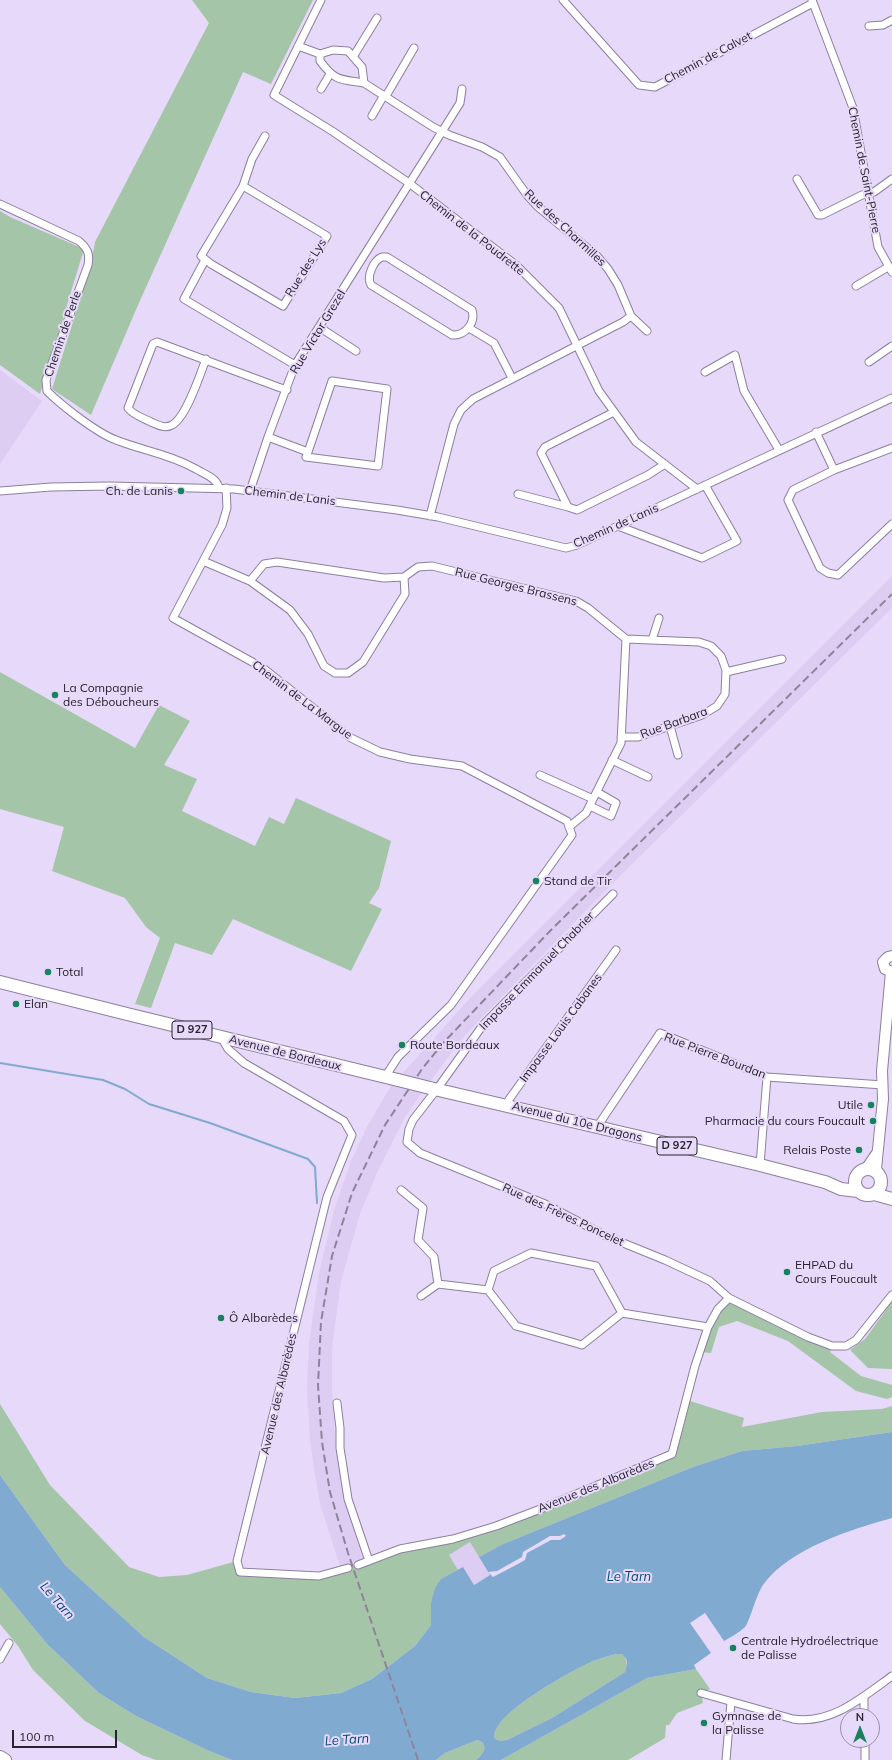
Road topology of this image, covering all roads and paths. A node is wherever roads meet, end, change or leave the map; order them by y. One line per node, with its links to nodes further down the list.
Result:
1 (321, 0): 7 (street, Chemin de la Poudrette)
2 (563, 0): 3 (street, Chemin de Calvet)
3 (813, 1): 23 (street, Chemin de Saint-Pierre)
4 (377, 18): 10 (street)
5 (892, 20): 6 (street)
6 (869, 26)
7 (298, 46): 9 (street); 21 (street, Chemin de la Poudrette)
8 (414, 48): 15 (street)
9 (320, 54): 10 (street); 11 (street)
10 (353, 57): 12 (street)
11 (330, 74): 12 (street, Rue des Charmilles); 13 (street)
12 (364, 83): 15 (street, Rue des Charmilles)
13 (321, 89)
14 (462, 89): 17 (street)
15 (385, 96): 16 (street); 17 (street, Rue des Charmilles)
16 (372, 116)
17 (443, 132): 21 (street); 30 (street, Rue des Charmilles)
18 (265, 136): 22 (street)
19 (797, 179): 23 (street)
20 (892, 179): 23 (street)
21 (409, 183): 26 (street, Rue Victor Grezel); 34 (street, Chemin de la Poudrette)
22 (243, 186): 25 (street); 25 (street, Rue des Lys)
23 (868, 193): 28 (street, Chemin de Saint-Pierre)
24 (0, 204): 53 (street, Chemin de Perle)
25 (205, 260): 39 (street)
26 (361, 261): 27 (street); 31 (street, Rue Victor Grezel)
27 (372, 269): 32 (street); 32 (street)
28 (890, 269): 29 (street)
29 (856, 286)
30 (631, 316): 33 (street, Rue des Charmilles); 34 (street)
31 (319, 327): 36 (street); 39 (street, Rue Victor Grezel)
32 (469, 328): 41 (street)
33 (647, 331)
34 (577, 345): 41 (street); 44 (street, Chemin de la Poudrette)
35 (892, 346): 38 (street)
36 (356, 351)
37 (206, 359): 37 (street); 42 (street)
38 (869, 362)
39 (296, 365): 42 (street, Rue Victor Grezel)
40 (705, 372): 48 (street)
41 (512, 378): 59 (street)
42 (287, 390): 46 (street, Rue Victor Grezel)
43 (892, 398): 45 (street, Chemin de Lanis)
44 (614, 412): 50 (street, Chemin de la Poudrette); 58 (street)
45 (816, 432): 48 (street, Chemin de Lanis); 51 (street)
46 (268, 437): 49 (street); 56 (street, Rue Victor Grezel)
47 (892, 448): 51 (street)
48 (779, 450): 52 (street, Chemin de Lanis)
49 (308, 452): 49 (street)
50 (665, 464): 54 (street, Chemin de la Poudrette); 58 (street)
51 (834, 470): 60 (street)
52 (705, 485): 54 (street, Chemin de Lanis); 61 (street)
53 (222, 488): 55 (street); 56 (street, Chemin de Lanis); 62 (street, Chemin de La Margue)
54 (697, 489): 61 (street, Chemin de Lanis)
55 (0, 491)
56 (250, 491): 59 (street, Chemin de Lanis)
57 (518, 494): 58 (street)
58 (568, 507)
59 (430, 516): 61 (street, Chemin de Lanis)
60 (892, 524)
61 (618, 526)
62 (203, 561): 64 (street); 78 (street, Chemin de La Margue)
63 (404, 577): 64 (street, Rue Georges Brassens); 64 (street); 66 (street, Rue Georges Brassens)
64 (250, 581)
65 (659, 618): 67 (street)
66 (626, 639): 67 (street, Rue Barbara); 71 (street)
67 (652, 640): 69 (street, Rue Barbara)
68 (782, 660): 69 (street)
69 (726, 672): 70 (street, Rue Barbara)
70 (670, 726): 71 (street, Rue Barbara); 72 (street)
71 (621, 737): 73 (street)
72 (678, 755)
73 (612, 760): 75 (street); 76 (street)
74 (540, 775): 77 (street)
75 (648, 777)
76 (597, 792): 77 (street); 77 (street)
77 (592, 802): 78 (street)
78 (569, 827): 85 (street)
79 (613, 894): 88 (street, Impasse Emmanuel Chabrier)
80 (616, 950): 89 (street, Impasse Louis Cabanes)
81 (892, 954): 82 (street)
82 (892, 972): 87 (street)
83 (0, 982): 84 (main road, Avenue de Bordeaux / D 927)
84 (221, 1037): 85 (main road, Avenue de Bordeaux / D 927); 112 (street, Avenue des Albarèdes)
85 (385, 1077): 88 (main road, Avenue du 10e Dragons / D 927, bridge)
86 (767, 1077): 87 (street, Rue Pierre Bourdan); 90 (street, Rue Pierre Bourdan); 92 (street)
87 (883, 1085): 91 (street)
88 (434, 1088): 89 (main road, Avenue du 10e Dragons / D 927); 106 (street, Rue des Frères Poncelet)
89 (505, 1105): 90 (main road, Avenue du 10e Dragons / D 927)
90 (597, 1127): 92 (main road, Avenue du 10e Dragons / D 927)
91 (878, 1151): 93 (street); 95 (street)
92 (760, 1165): 96 (main road, Avenue du 10e Dragons / D 927)
93 (866, 1169): 94 (main road); 95 (main road)
94 (856, 1178): 96 (main road); 98 (main road)
95 (879, 1178): 99 (main road); 100 (main road)
96 (838, 1186): 98 (main road, Avenue du 10e Dragons / D 927)
97 (401, 1190): 102 (street)
98 (858, 1190): 100 (main road)
99 (892, 1192)
100 (874, 1194): 101 (main road)
101 (892, 1199)
102 (438, 1284): 103 (street); 105 (street)
103 (488, 1290): 107 (street); 107 (street)
104 (892, 1295): 106 (street)
105 (421, 1296)
106 (729, 1298): 108 (street, Avenue des Albarèdes)
107 (622, 1313): 108 (street)
108 (708, 1327): 110 (street, Avenue des Albarèdes)
109 (337, 1403): 110 (street)
110 (369, 1561): 111 (street, Avenue des Albarèdes)
111 (358, 1565)
112 (348, 1568)
113 (9, 1643): 114 (street)
114 (0, 1659)
115 (892, 1676): 117 (street)
116 (701, 1693): 118 (street)
117 (864, 1697): 118 (street); 119 (street)
118 (731, 1702): 123 (street)
119 (864, 1708)
120 (865, 1748): 124 (street)
121 (0, 1757): 122 (main road)
122 (5, 1760)
123 (726, 1760)
124 (865, 1760)

